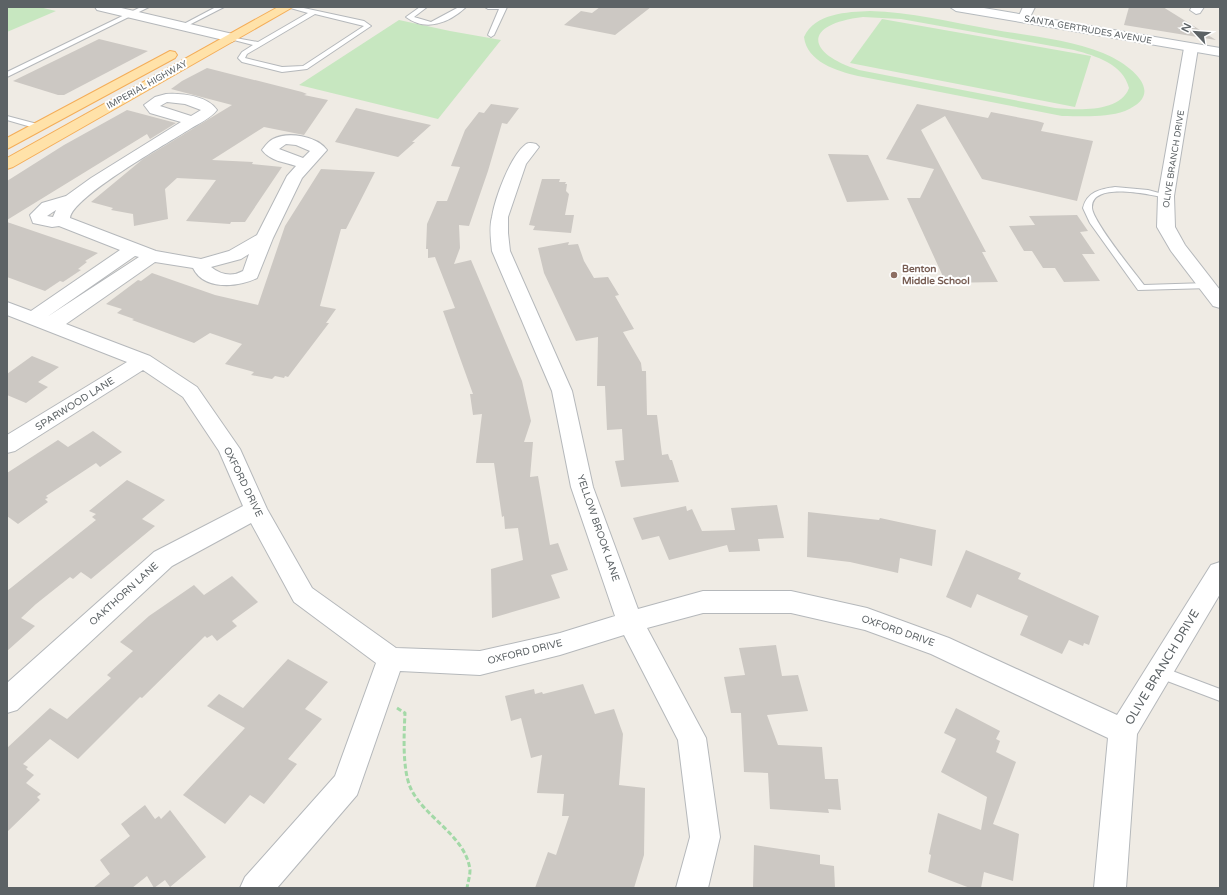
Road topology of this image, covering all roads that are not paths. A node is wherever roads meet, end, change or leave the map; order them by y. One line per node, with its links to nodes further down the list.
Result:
1 (101, 7): 12 (street)
2 (146, 7): 12 (lane)
3 (221, 7): 14 (lane)
4 (289, 7): 10 (lane); 17 (main road, IMPERIAL HIGHWAY)
5 (424, 7): 6 (lane)
6 (463, 7)
7 (488, 7): 8 (lane)
8 (504, 7): 16 (lane)
9 (956, 7): 11 (street, SANTA GERTRUDES AVENUE)
10 (314, 12): 18 (lane); 18 (lane)
11 (1026, 13): 19 (street, SANTA GERTRUDES AVENUE)
12 (132, 14): 14 (street); 21 (lane)
13 (228, 24): 15 (main road, IMPERIAL HIGHWAY)
14 (183, 26): 15 (street)
15 (211, 33): 17 (street); 24 (main road, IMPERIAL HIGHWAY)
16 (491, 35)
17 (232, 38): 18 (lane); 27 (main road, IMPERIAL HIGHWAY)
18 (260, 44)
19 (1191, 48): 20 (street, SANTA GERTRUDES AVENUE); 29 (street, OLIVE BRANCH DRIVE)
20 (1220, 52)
21 (7, 76)
22 (7, 118): 24 (lane)
23 (193, 121): 30 (street)
24 (38, 127): 25 (main road, IMPERIAL HIGHWAY)
25 (7, 144)
26 (531, 146): 44 (street, YELLOW BROOK LANE)
27 (7, 164)
28 (307, 164): 32 (street)
29 (1166, 196): 36 (street, OLIVE BRANCH DRIVE); 36 (lane)
30 (72, 200): 31 (street); 31 (street)
31 (61, 221): 33 (street)
32 (264, 238): 35 (street); 35 (street)
33 (134, 248): 34 (street); 39 (street)
34 (152, 256): 35 (street); 39 (street)
35 (201, 264)
36 (1207, 286): 37 (street, OLIVE BRANCH DRIVE)
37 (1220, 302)
38 (7, 308): 39 (street, OXFORD DRIVE)
39 (42, 322): 40 (street, OXFORD DRIVE)
40 (143, 362): 41 (street, SPARWOOD LANE); 42 (street, OXFORD DRIVE)
41 (7, 445)
42 (256, 510): 45 (street, OXFORD DRIVE); 48 (street, OAKTHORN LANE)
43 (1219, 575): 46 (street, OLIVE BRANCH DRIVE)
44 (630, 622): 45 (street, OXFORD DRIVE); 49 (street, OXFORD DRIVE); 51 (street, YELLOW BROOK LANE)
45 (391, 659): 50 (street)
46 (1159, 672): 47 (lane); 49 (street, OLIVE BRANCH DRIVE)
47 (1220, 695)
48 (7, 701)
49 (1123, 731): 52 (street, OLIVE BRANCH DRIVE)
50 (256, 888)
51 (692, 888)
52 (1110, 888)

